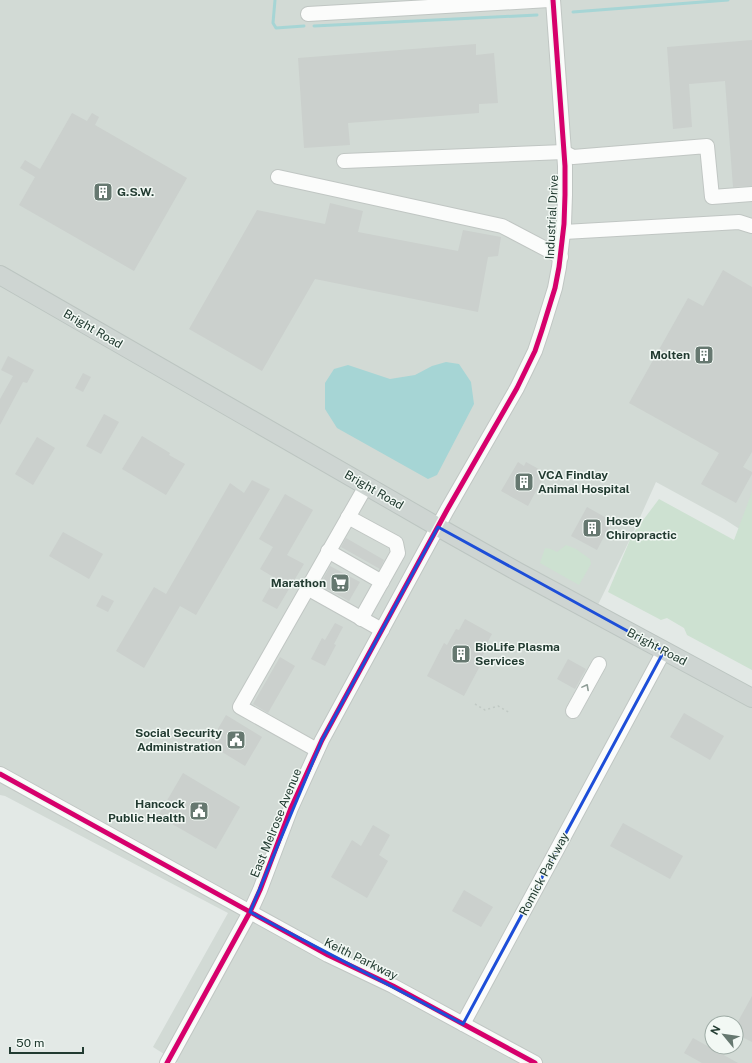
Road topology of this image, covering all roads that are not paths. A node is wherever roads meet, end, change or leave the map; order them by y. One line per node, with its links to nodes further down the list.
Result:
1 (549, 0): 3 (street)
2 (553, 0): 4 (street, Industrial Drive)
3 (308, 14)
4 (564, 152): 5 (street); 7 (street); 9 (street, Industrial Drive)
5 (344, 161)
6 (278, 177): 10 (street)
7 (752, 194)
8 (752, 226): 9 (street)
9 (564, 232): 10 (street, Industrial Drive)
10 (560, 257): 14 (street, Industrial Drive)
11 (0, 275): 12 (main road, Bright Road)
12 (366, 486): 13 (street); 14 (main road, Bright Road)
13 (348, 517): 15 (street); 16 (street)
14 (438, 527): 19 (street, East Melrose Avenue); 20 (main road, Bright Road)
15 (328, 551): 16 (street); 17 (street)
16 (382, 582): 18 (street)
17 (307, 588): 18 (street); 24 (street)
18 (361, 619): 19 (street)
19 (382, 630): 24 (street, East Melrose Avenue)
20 (664, 651): 22 (main road, Bright Road); 27 (street, Romick Parkway)
21 (599, 664): 23 (street, one-way to 21)
22 (752, 698)
23 (573, 711)
24 (317, 750): 26 (street, East Melrose Avenue)
25 (0, 774): 26 (street, Keith Parkway)
26 (250, 912): 27 (street, Keith Parkway); 28 (street, East Melrose Avenue)
27 (463, 1024): 29 (street)
28 (167, 1063)
29 (535, 1063)

